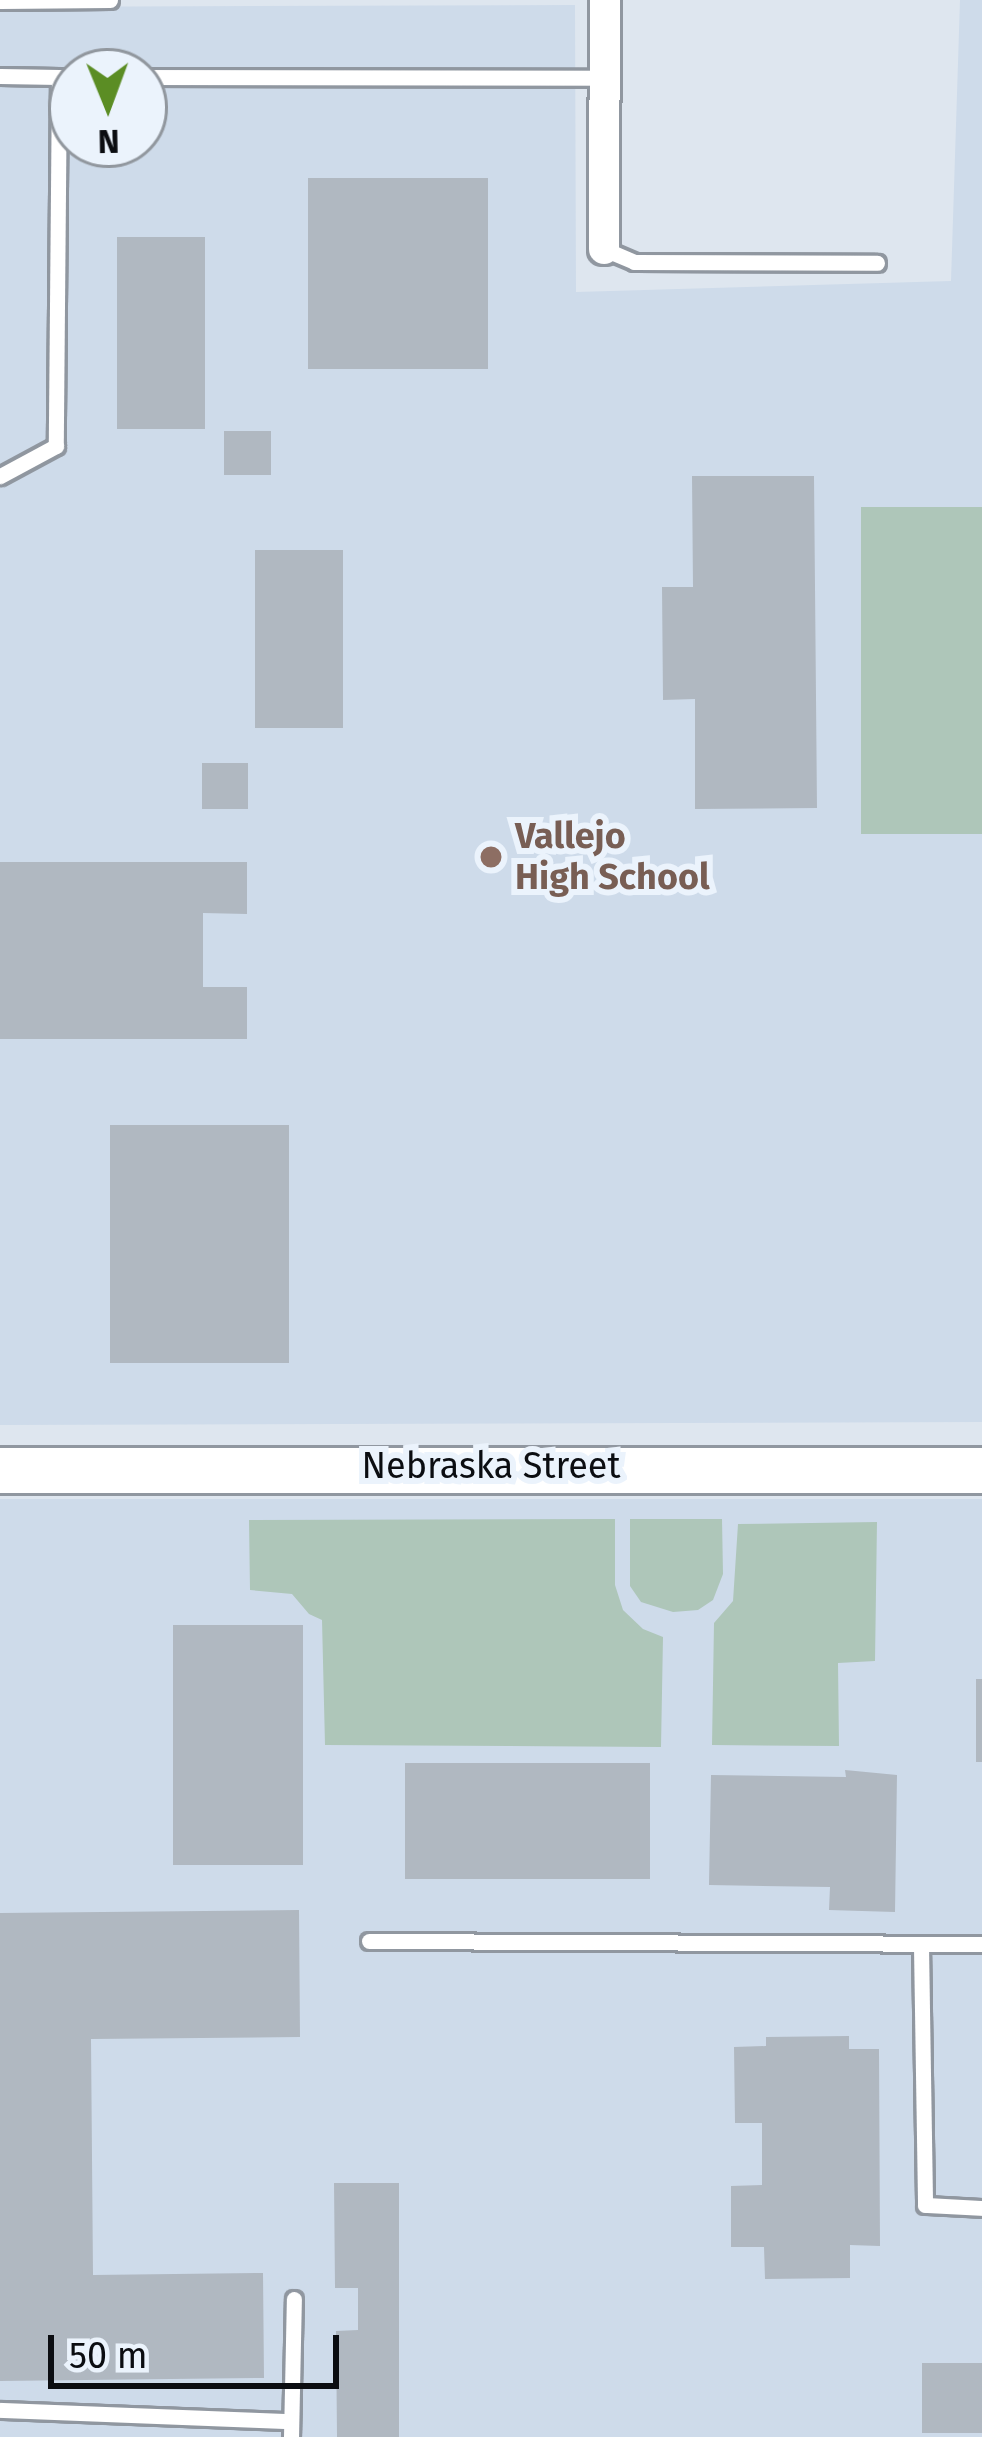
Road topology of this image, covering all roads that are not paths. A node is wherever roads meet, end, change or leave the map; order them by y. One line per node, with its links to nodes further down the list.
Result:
1 (110, 0): 3 (lane)
2 (605, 0): 7 (street)
3 (0, 1)
4 (0, 76): 5 (lane)
5 (48, 77)
6 (168, 77): 7 (lane)
7 (605, 78): 9 (street)
8 (63, 168): 11 (lane)
9 (604, 249): 10 (lane)
10 (877, 263)
11 (0, 476)
12 (0, 1470): 13 (street, Nebraska Street)
13 (982, 1470)
14 (369, 1941): 16 (lane)
15 (982, 1944): 16 (lane)
16 (921, 1946): 17 (lane)
17 (982, 2207)
18 (294, 2299): 20 (lane)
19 (0, 2410): 20 (lane)
20 (291, 2429)

